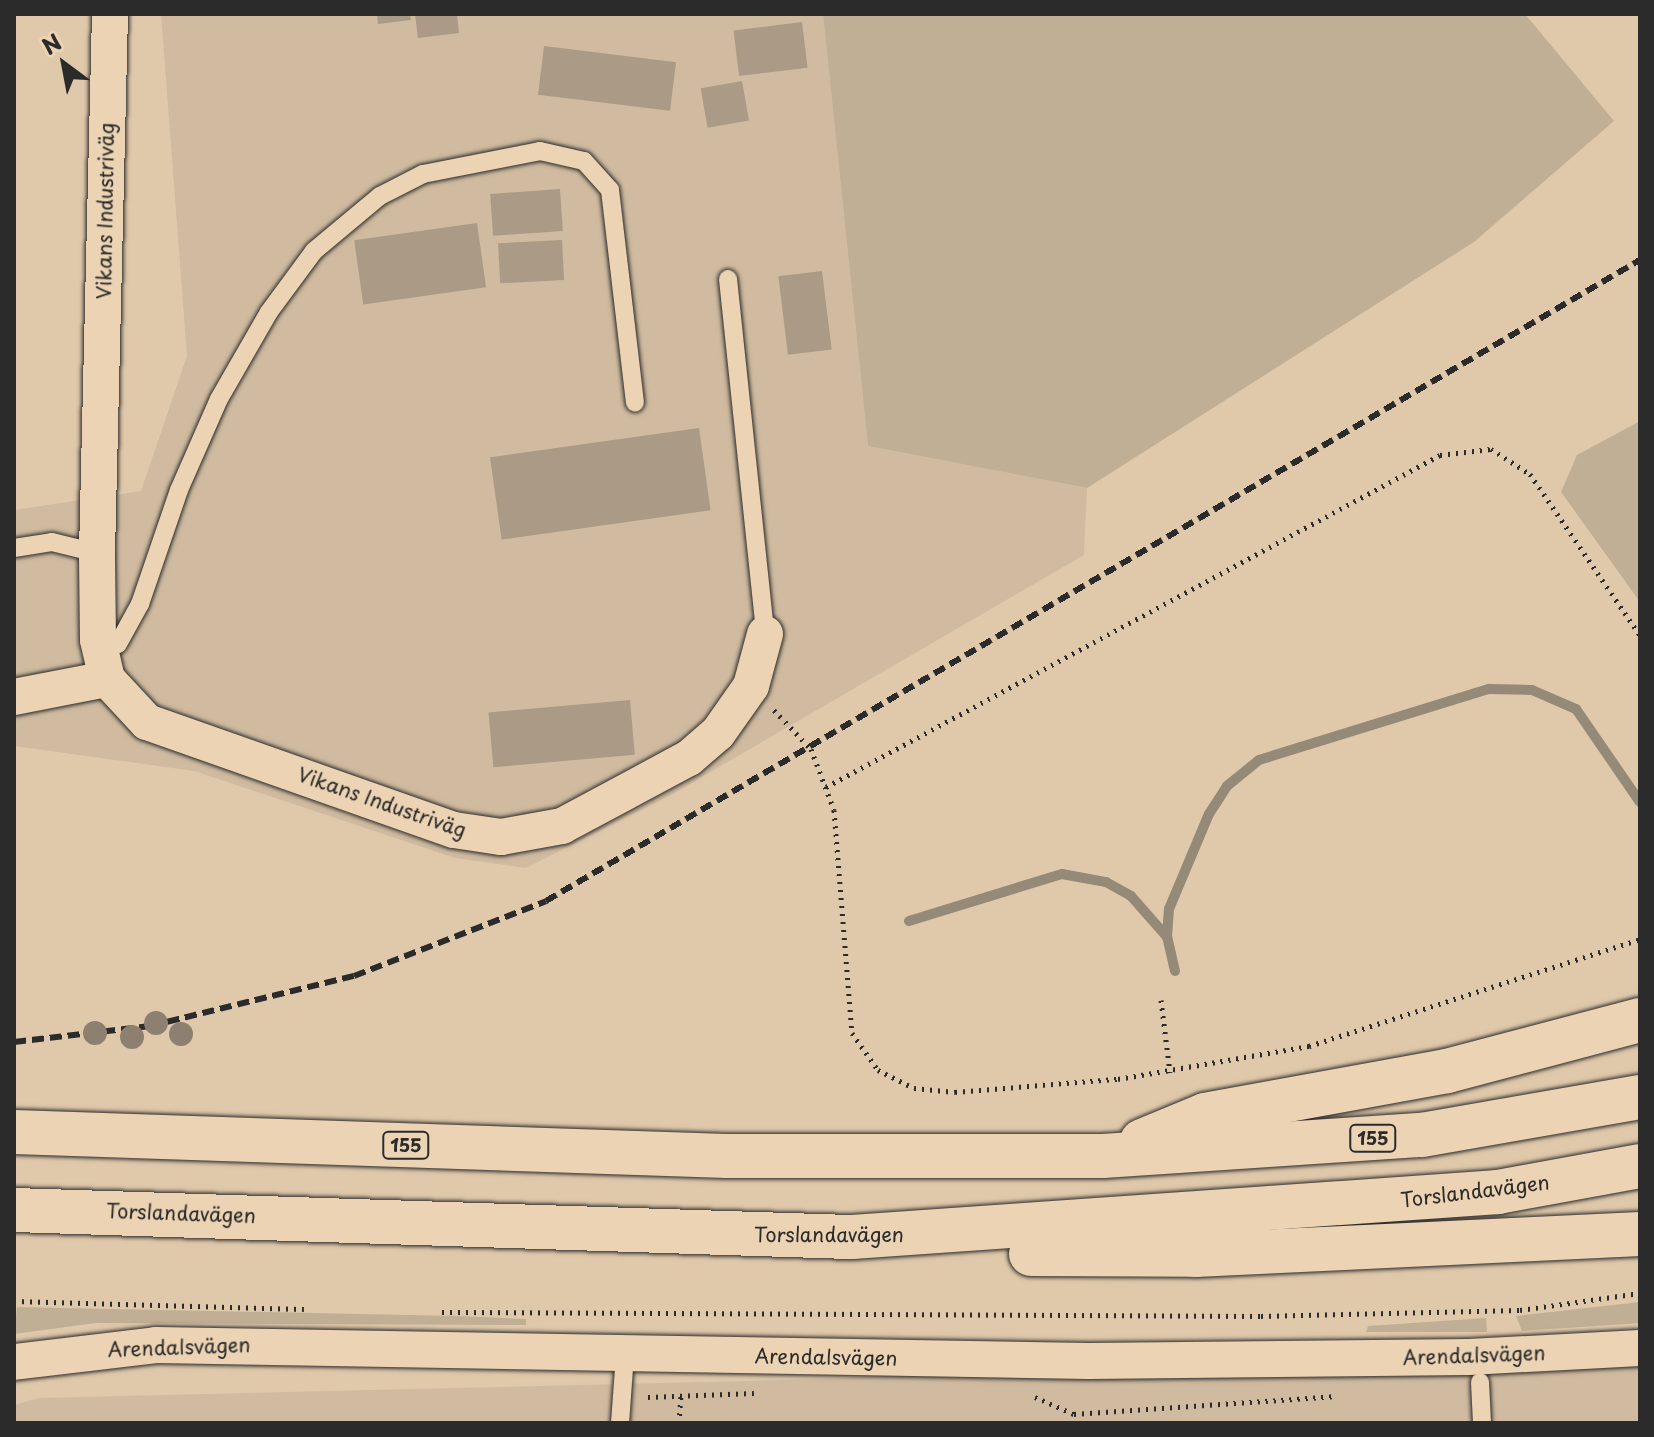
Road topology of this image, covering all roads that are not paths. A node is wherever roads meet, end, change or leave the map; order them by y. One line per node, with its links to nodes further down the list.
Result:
1 (110, 14): 5 (street, Vikans Industriväg)
2 (728, 279): 6 (lane, Vikans Industriväg)
3 (635, 403): 7 (lane)
4 (14, 548): 5 (lane)
5 (97, 553): 7 (street, Vikans Industriväg)
6 (765, 634): 8 (street, Vikans Industriväg)
7 (98, 640): 8 (street, Vikans Industriväg)
8 (107, 679): 9 (street)
9 (14, 697)
10 (1640, 1020): 13 (main road)
11 (1640, 1097): 13 (main road, 155)
12 (14, 1132): 13 (main road, 155)
13 (1103, 1156)
14 (1640, 1166): 17 (main road, Torslandavägen)
15 (14, 1210): 17 (main road, Torslandavägen)
16 (1640, 1234): 17 (main road)
17 (852, 1237)
18 (1640, 1348): 19 (street, Arendalsvägen)
19 (625, 1355): 20 (street, Arendalsvägen); 22 (lane)
20 (14, 1362)
21 (1480, 1382): 23 (lane)
22 (620, 1423)
23 (1482, 1423)

